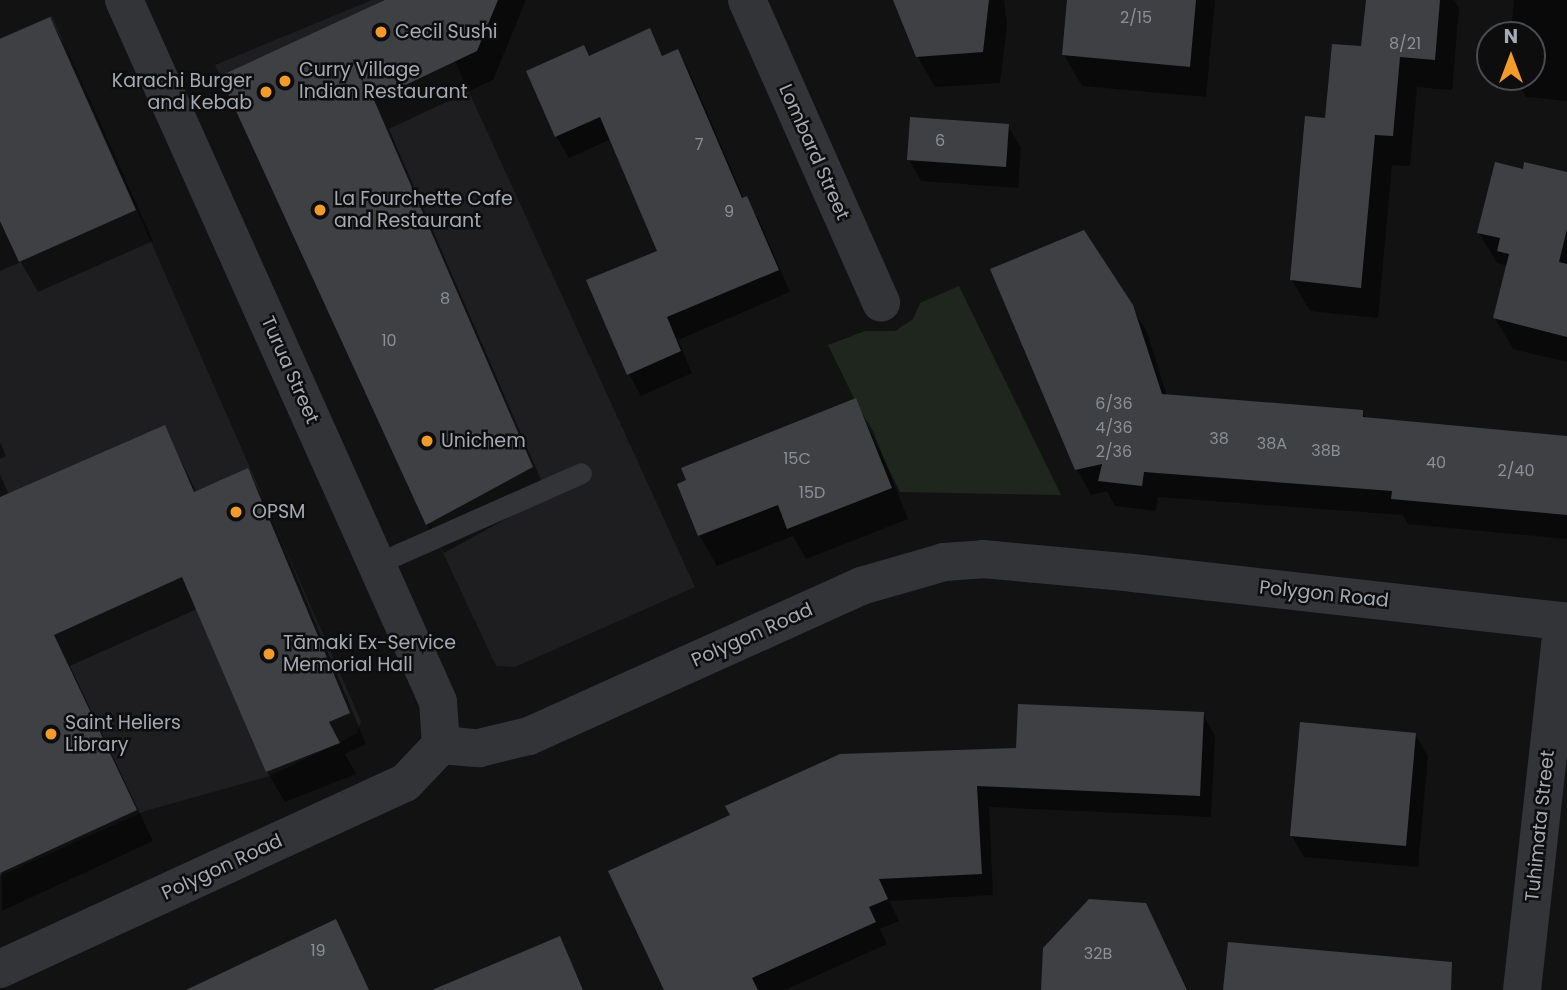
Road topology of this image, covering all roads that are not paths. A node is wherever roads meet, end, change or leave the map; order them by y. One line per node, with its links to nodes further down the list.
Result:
1 (124, 0): 5 (street, Turua Street)
2 (747, 0): 3 (street, Lombard Street)
3 (881, 303)
4 (582, 473): 5 (lane)
5 (376, 564): 7 (street, Turua Street)
6 (1565, 621): 7 (street, Polygon Road); 9 (street, Tuhimata Street)
7 (441, 745): 8 (street, Polygon Road)
8 (0, 969)
9 (1522, 990)

